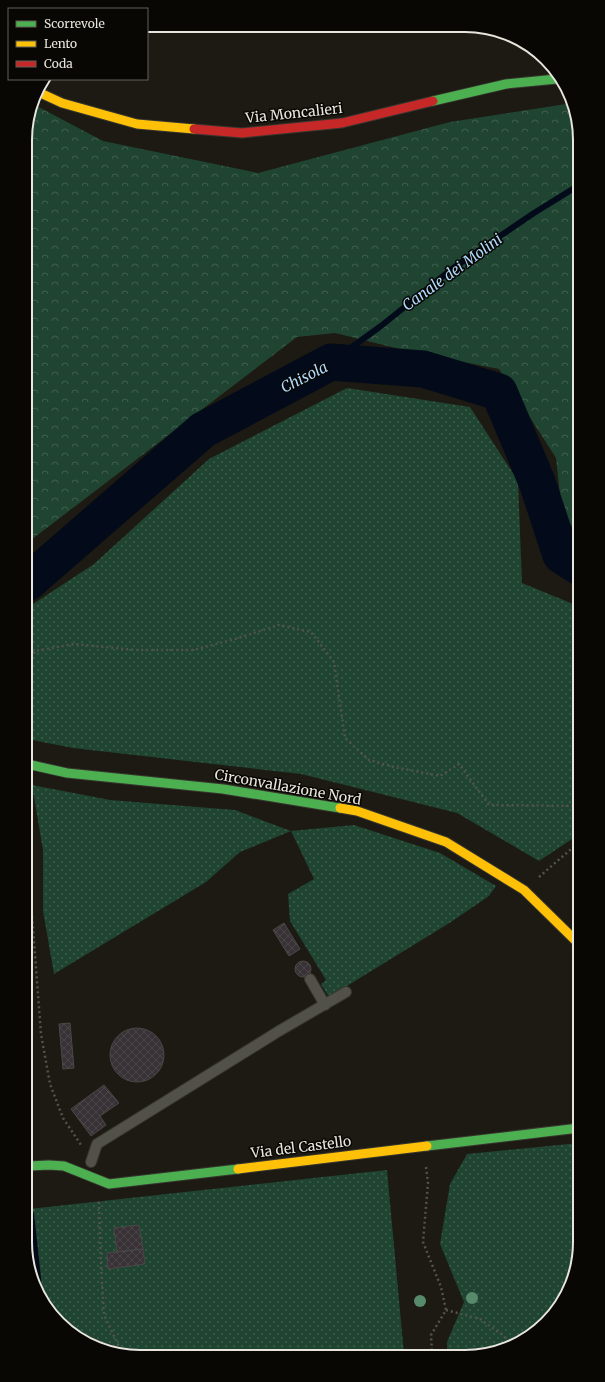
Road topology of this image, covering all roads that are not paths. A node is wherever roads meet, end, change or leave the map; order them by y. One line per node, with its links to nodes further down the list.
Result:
1 (554, 79): 2 (street, Via Moncalieri)
2 (42, 94)
3 (32, 765): 4 (street, Circonvallazione Nord)
4 (573, 938)
5 (310, 979): 7 (lane)
6 (346, 992): 7 (lane)
7 (325, 1005): 9 (lane)
8 (573, 1129): 10 (street, Via del Castello)
9 (91, 1162)
10 (32, 1166)

